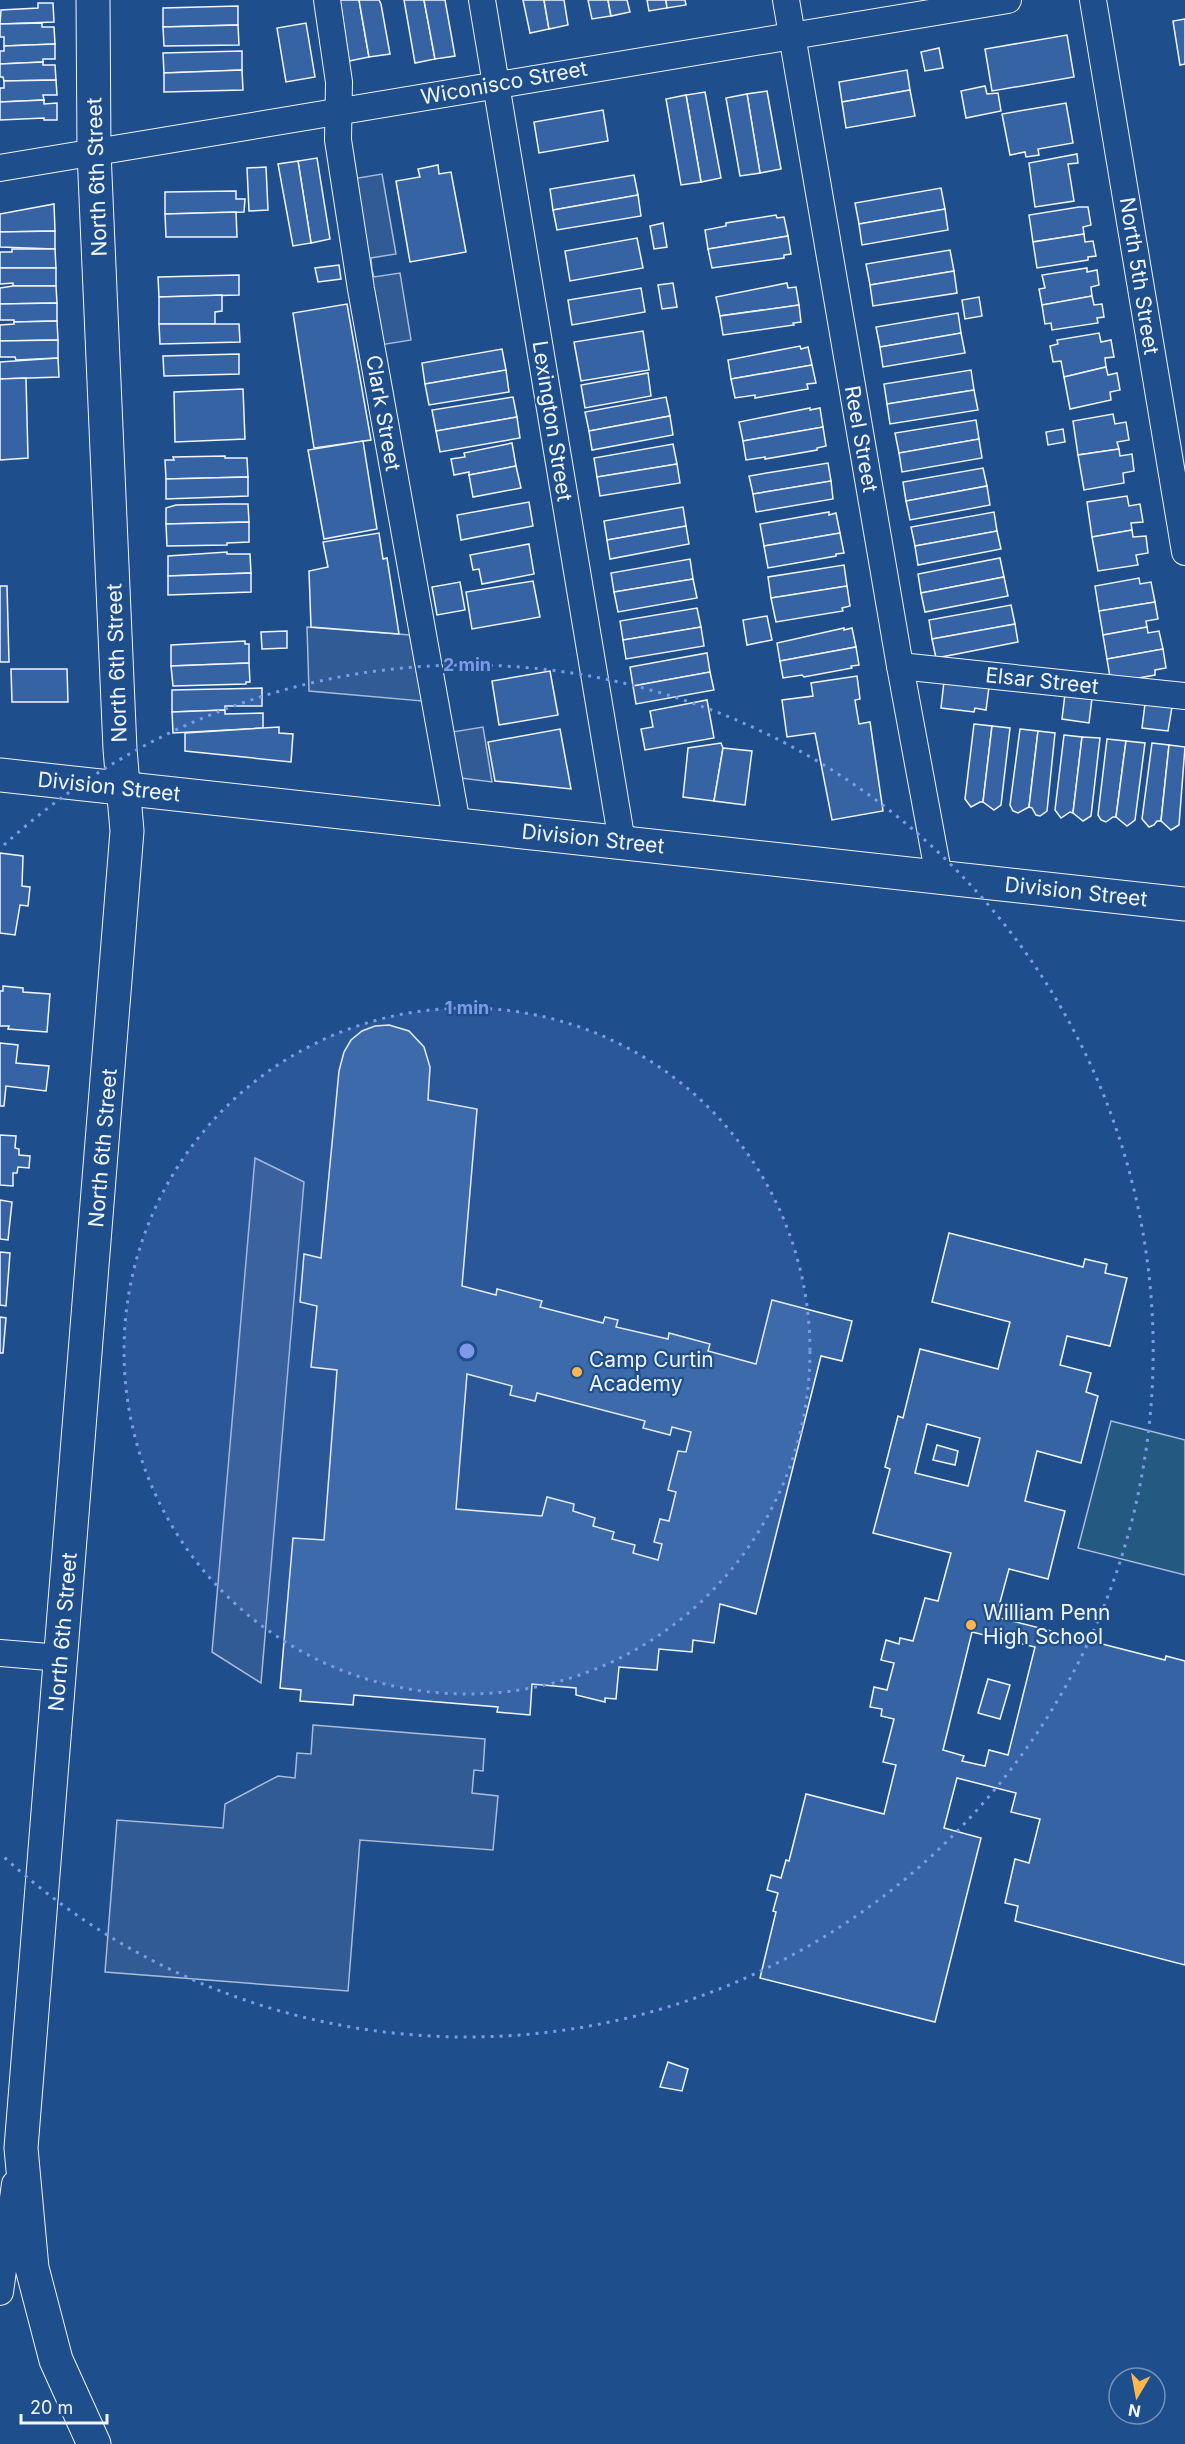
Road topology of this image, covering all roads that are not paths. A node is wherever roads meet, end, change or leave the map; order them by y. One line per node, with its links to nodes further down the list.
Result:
1 (93, 0): 10 (main road, North 6th Street)
2 (327, 0): 9 (street, Clark Street)
3 (482, 0): 8 (street, Lexington Street)
4 (786, 0): 7 (street, Reel Street)
5 (1008, 0): 7 (street, Wiconisco Street)
6 (1093, 0): 12 (street, North 5th Street)
7 (792, 36): 8 (street, Wiconisco Street); 13 (street, Reel Street)
8 (497, 85): 9 (street, Wiconisco Street); 18 (street, Lexington Street)
9 (338, 112): 10 (street, Wiconisco Street); 17 (street, Clark Street)
10 (94, 152): 11 (street, Wiconisco Street); 16 (main road, North 6th Street)
11 (0, 168)
12 (1185, 552)
13 (900, 666): 14 (street, Elsar Street); 19 (street, Reel Street)
14 (1185, 696)
15 (0, 775): 16 (main road, Division Street)
16 (125, 789): 17 (main road, Division Street); 22 (main road, North 6th Street)
17 (458, 825): 18 (main road, Division Street)
18 (622, 842): 19 (main road, Division Street)
19 (939, 877): 20 (main road, Division Street)
20 (1185, 904)
21 (0, 1653): 22 (street)
22 (61, 1658): 23 (main road, North 6th Street)
23 (21, 2148): 24 (street, North 6th Street); 25 (main road)
24 (0, 2292)
25 (94, 2444)

